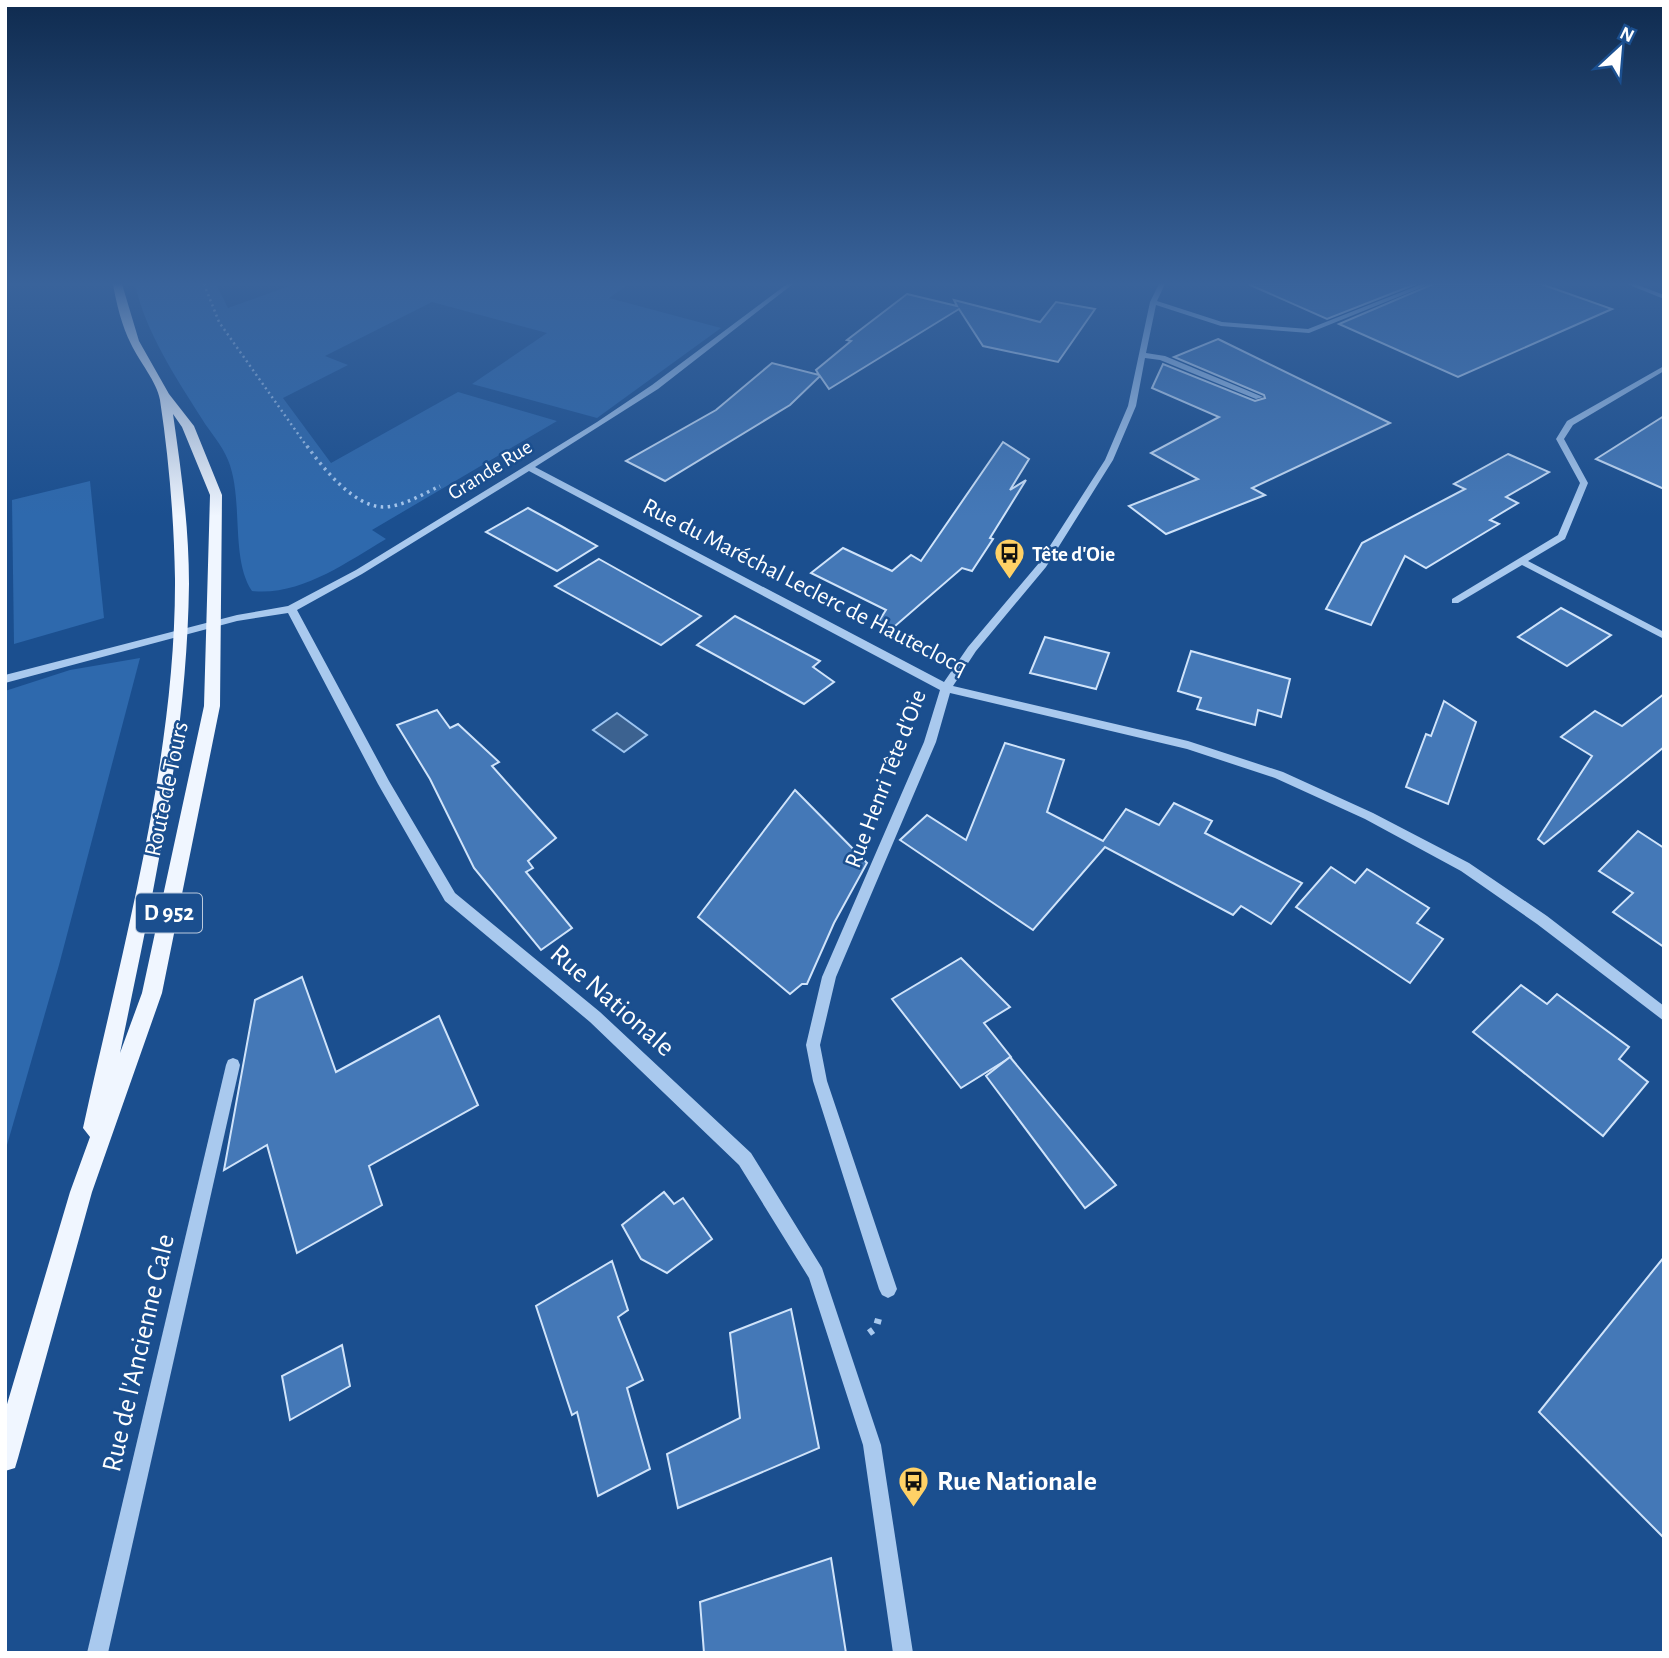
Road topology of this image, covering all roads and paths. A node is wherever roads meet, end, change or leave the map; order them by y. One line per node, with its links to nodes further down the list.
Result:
1 (145, 361): 7 (main road, Route de Tours / D 952)
2 (247, 361): 10 (path)
3 (689, 361): 9 (street, Grande Rue)
4 (1142, 361): 18 (street, Rue Henri Tête d'Oie)
5 (1170, 361): 8 (street)
6 (1664, 368): 11 (street)
7 (164, 396): 14 (main road, Route de Tours / D 952); 15 (main road, Route de Tours / D 952)
8 (1259, 397)
9 (530, 468): 13 (street, Grande Rue); 18 (street, Rue du Maréchal Leclerc de Hauteclocq)
10 (441, 486)
11 (1521, 561): 12 (street); 16 (street)
12 (1455, 601)
13 (291, 609): 14 (street, Grande Rue); 25 (street, Rue Nationale)
14 (216, 624): 15 (street, Grande Rue); 21 (main road, Route de Tours / D 952)
15 (182, 633): 17 (street, Grande Rue); 21 (main road, Route de Tours / D 952)
16 (1664, 636)
17 (5, 679)
18 (946, 688): 19 (street, Rue du Maréchal Leclerc de Hauteclocq); 22 (street, Rue Henri Tête d'Oie)
19 (1664, 1015)
20 (233, 1065): 24 (street, Rue de l'Ancienne Cale)
21 (81, 1192): 23 (main road, Route de Tours / D 952)
22 (888, 1289)
23 (5, 1458)
24 (97, 1653)
25 (903, 1653)

